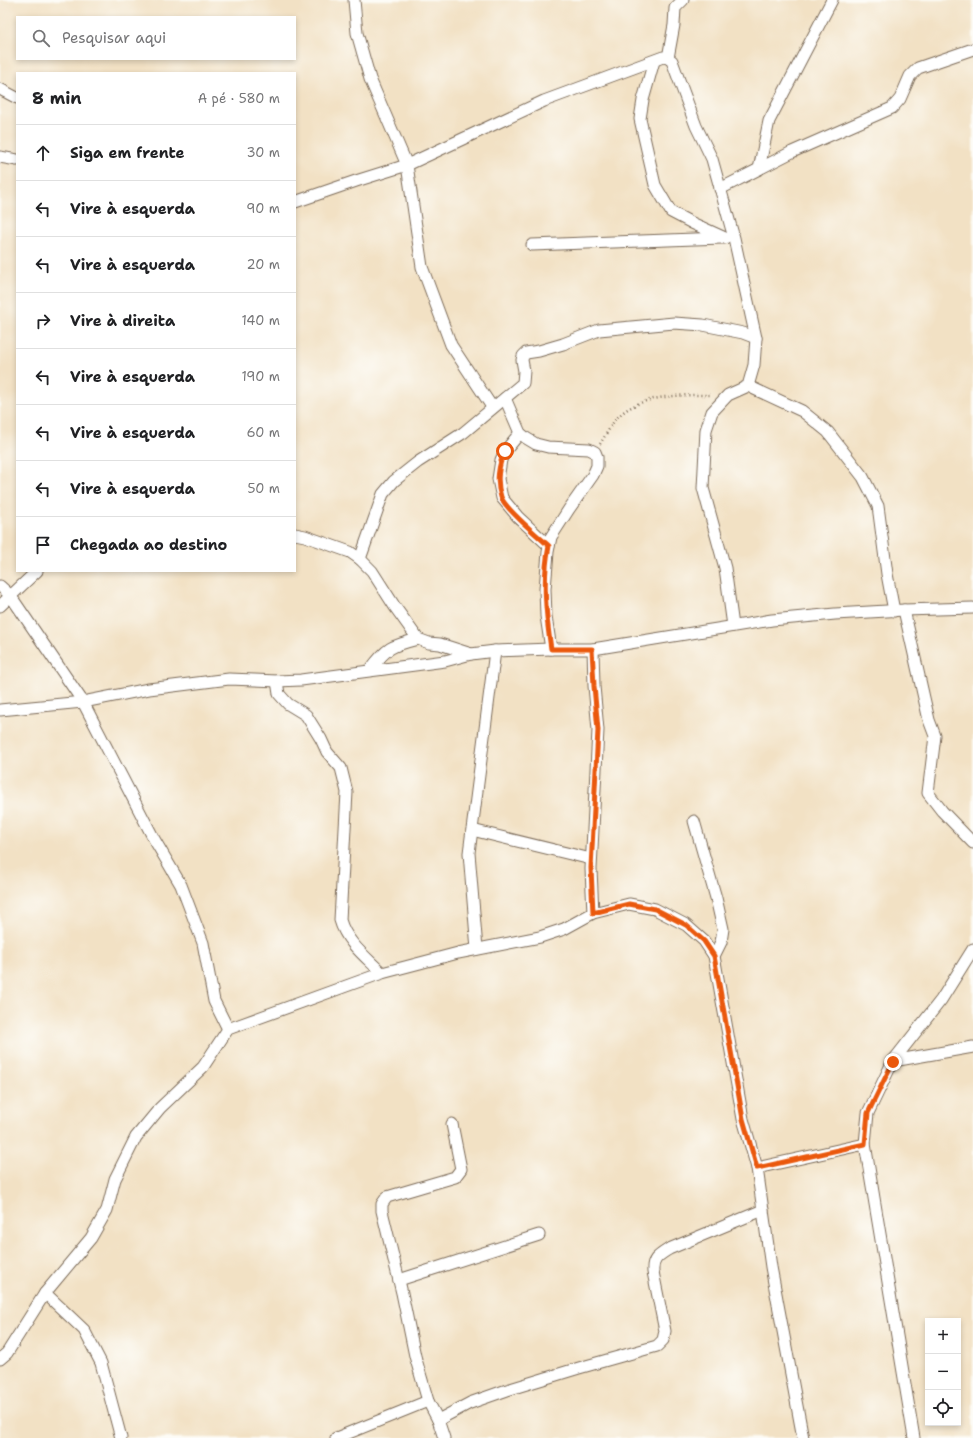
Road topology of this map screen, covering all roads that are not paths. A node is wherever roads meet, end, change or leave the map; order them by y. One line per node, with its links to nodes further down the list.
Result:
1 (354, 0): 11 (street)
2 (683, 0): 5 (street)
3 (832, 0): 12 (street)
4 (973, 49): 12 (street)
5 (668, 58): 6 (street); 13 (street)
6 (654, 60): 11 (street); 15 (street)
7 (0, 89): 8 (street)
8 (16, 97)
9 (0, 157): 10 (street)
10 (16, 160)
11 (407, 165): 14 (street); 20 (street)
12 (758, 169): 13 (street)
13 (720, 189): 15 (street)
14 (296, 202)
15 (730, 238): 16 (street); 17 (street)
16 (532, 245)
17 (756, 338): 18 (street); 19 (street)
18 (748, 386): 30 (street); 31 (street)
19 (505, 398): 20 (street); 21 (street)
20 (492, 407): 24 (street)
21 (520, 432): 23 (street); 23 (street)
22 (296, 534): 24 (street)
23 (549, 546): 33 (street)
24 (360, 559): 32 (street)
25 (36, 572): 27 (street)
26 (0, 586): 27 (street)
27 (10, 595): 28 (street); 39 (street)
28 (0, 606)
29 (973, 608): 30 (street)
30 (899, 610): 31 (street); 43 (street)
31 (733, 626): 34 (street)
32 (418, 639): 36 (street); 37 (street)
33 (551, 649): 34 (street); 35 (street)
34 (592, 649): 44 (street)
35 (495, 651): 36 (street); 42 (street)
36 (472, 654): 37 (street)
37 (370, 670): 38 (street)
38 (277, 681): 39 (street); 49 (street)
39 (83, 702): 40 (street); 50 (street)
40 (0, 710)
41 (694, 821): 48 (street)
42 (472, 830): 44 (street); 46 (street)
43 (973, 842)
44 (591, 859): 45 (street)
45 (593, 913): 46 (street); 48 (street)
46 (477, 949): 49 (street)
47 (973, 949): 52 (street)
48 (714, 956): 55 (street)
49 (382, 973): 50 (street)
50 (228, 1029): 59 (street)
51 (973, 1047): 52 (street)
52 (893, 1062): 54 (street)
53 (452, 1124): 58 (street)
54 (865, 1144): 55 (street); 67 (street)
55 (757, 1168): 56 (street)
56 (763, 1210): 62 (street); 66 (street)
57 (539, 1235): 58 (street)
58 (399, 1280): 61 (street)
59 (45, 1293): 60 (street); 63 (street)
60 (0, 1359)
61 (428, 1401): 62 (street); 64 (street)
62 (438, 1420): 65 (street)
63 (121, 1438)
64 (336, 1438)
65 (444, 1438)
66 (803, 1438)
67 (914, 1438)

